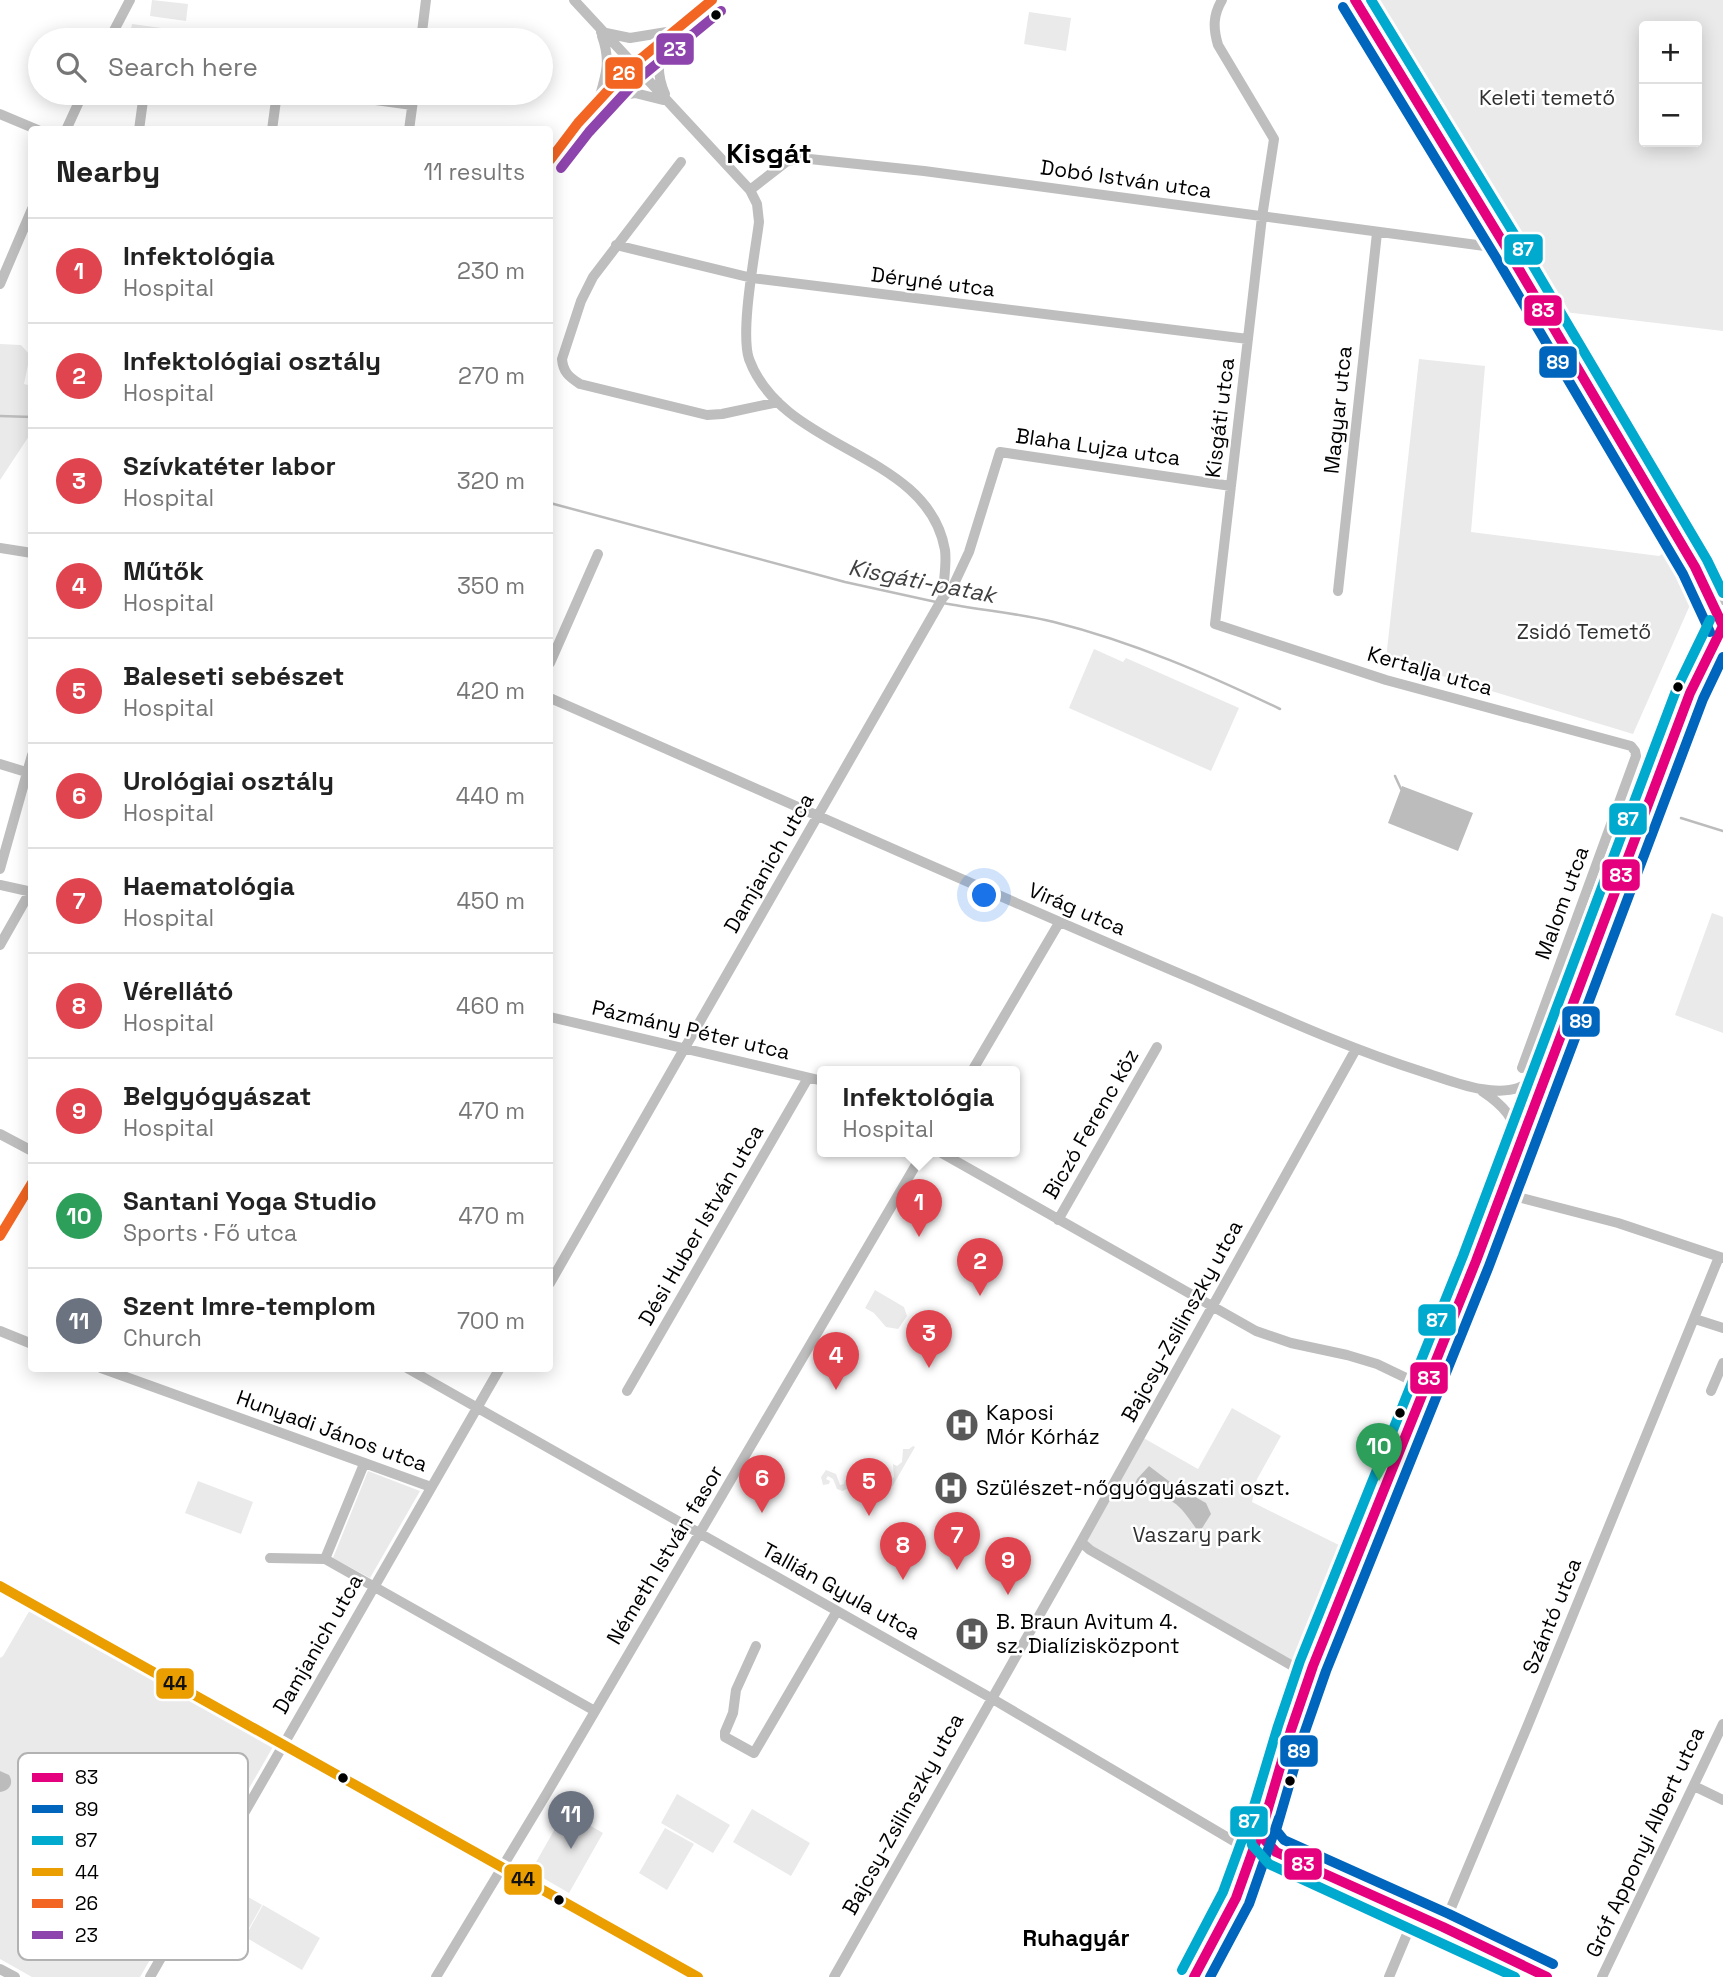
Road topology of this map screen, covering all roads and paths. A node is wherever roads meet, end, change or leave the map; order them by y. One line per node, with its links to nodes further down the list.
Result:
1 (130, 0): 7 (street)
2 (426, 0): 8 (street)
3 (574, 0): 10 (street)
4 (712, 0): 9 (main road)
5 (1222, 0): 27 (street, Kisgáti utca)
6 (1355, 0): 31 (street)
7 (115, 28)
8 (422, 28)
9 (673, 31): 10 (street); 11 (main road); 13 (street)
10 (601, 32): 11 (street); 12 (street)
11 (633, 65): 12 (main road); 13 (street)
12 (599, 99): 13 (street); 24 (main road)
13 (668, 103): 26 (street)
14 (77, 105): 20 (street)
15 (142, 105): 21 (street)
16 (275, 105): 22 (street)
17 (412, 105): 23 (street)
18 (0, 114): 19 (street)
19 (28, 126)
20 (68, 126)
21 (140, 126)
22 (273, 126)
23 (410, 126)
24 (553, 156)
25 (681, 162): 30 (street)
26 (750, 190): 27 (street, Dobó István utca); 32 (street)
27 (1262, 217): 29 (street, Dobó István utca); 34 (street, Kisgáti utca)
28 (28, 218): 33 (street)
29 (1377, 233): 31 (street, Dobó István utca); 46 (street, Magyar utca)
30 (616, 245): 32 (street, Déryné utca); 35 (street)
31 (1507, 249): 43 (street)
32 (752, 278): 34 (street, Déryné utca); 35 (street)
33 (0, 284)
34 (1248, 339): 37 (street, Kisgáti utca)
35 (778, 402): 39 (street)
36 (1000, 452): 37 (street, Blaha Lujza utca); 41 (street, Damjanich utca)
37 (1231, 486): 49 (street, Kisgáti utca)
38 (0, 548): 40 (street)
39 (944, 549): 41 (street); 48 (street)
40 (28, 552)
41 (968, 552): 48 (street, Damjanich utca)
42 (598, 554): 51 (street)
43 (1695, 567): 44 (street); 50 (street)
44 (1711, 579): 45 (street); 47 (street)
45 (1723, 582)
46 (1338, 591)
47 (1723, 600)
48 (941, 602): 57 (street, Damjanich utca)
49 (1214, 624): 53 (street, Kertalja utca)
50 (1723, 625): 68 (street)
51 (553, 656)
52 (553, 699): 57 (street, Virág utca)
53 (1635, 751): 70 (street, Malom utca)
54 (0, 764): 56 (street)
55 (28, 766): 56 (street)
56 (26, 772): 58 (street)
57 (818, 815): 62 (street, Virág utca); 66 (street, Damjanich utca)
58 (0, 869)
59 (0, 885): 60 (street)
60 (28, 891)
61 (28, 897): 63 (street)
62 (1059, 923): 67 (street, Virág utca); 69 (street)
63 (0, 945)
64 (553, 1018): 66 (street, Pázmány Péter utca)
65 (1157, 1047): 81 (street, Biczó Ferenc köz)
66 (685, 1049): 71 (street, Pázmány Péter utca); 84 (street, Damjanich utca)
67 (1356, 1049): 73 (street, Virág utca); 85 (street, Bajcsy-Zsilinszky utca)
68 (1553, 1057): 73 (street, Virág utca); 75 (street)
69 (975, 1066)
70 (1522, 1068)
71 (808, 1078): 72 (street, Pázmány Péter utca); 95 (street, Dési Huber István utca)
72 (817, 1080)
73 (1479, 1089): 75 (street, Virág utca)
74 (0, 1134): 76 (street)
75 (1520, 1144): 80 (street)
76 (28, 1150)
77 (921, 1157): 100 (street, Németh István fasor)
78 (948, 1157): 81 (street)
79 (28, 1189): 82 (main road)
80 (1502, 1192): 83 (street); 94 (street)
81 (1058, 1220): 85 (street)
82 (0, 1236)
83 (1721, 1258): 86 (street, Szántó utca)
84 (553, 1278)
85 (1212, 1307): 94 (street); 101 (street, Bajcsy-Zsilinszky utca)
86 (1695, 1319): 87 (street); 121 (street, Szántó utca)
87 (1723, 1328)
88 (0, 1331): 89 (street)
89 (28, 1342)
90 (1723, 1363): 96 (street)
91 (112, 1372): 98 (street, Hunyadi János utca)
92 (414, 1372): 97 (street, Tallián Gyula utca)
93 (498, 1372): 97 (street, Damjanich utca)
94 (1425, 1387): 108 (street)
95 (627, 1391)
96 (1711, 1391)
97 (477, 1409): 99 (street, Damjanich utca); 100 (street, Tallián Gyula utca)
98 (364, 1464): 99 (street, Hunyadi János utca); 103 (street)
99 (431, 1487): 105 (street, Damjanich utca)
100 (699, 1534): 106 (street, Tallián Gyula utca); 110 (street, Németh István fasor)
101 (1081, 1542): 108 (street); 109 (street, Bajcsy-Zsilinszky utca)
102 (270, 1558): 103 (street)
103 (325, 1559): 105 (street)
104 (0, 1586): 112 (street)
105 (374, 1586): 110 (street); 112 (street, Damjanich utca)
106 (837, 1611): 107 (street); 109 (street, Tallián Gyula utca)
107 (756, 1646)
108 (1310, 1676): 116 (street)
109 (990, 1698): 117 (street, Tallián Gyula utca); 124 (street, Bajcsy-Zsilinszky utca)
110 (595, 1711): 119 (street, Németh István fasor)
111 (1723, 1724): 113 (street, Gróf Apponyi Albert utca)
112 (284, 1743): 115 (street, Damjanich utca); 119 (street)
113 (1694, 1786): 114 (street); 132 (street, Gróf Apponyi Albert utca)
114 (1723, 1800)
115 (248, 1806)
116 (1262, 1829): 117 (street); 118 (street)
117 (1254, 1849): 118 (street, Tallián Gyula utca); 129 (street)
118 (1276, 1852): 120 (street, Tallián Gyula utca)
119 (501, 1868): 127 (street, Németh István fasor); 128 (street)
120 (1416, 1914): 121 (street, Tallián Gyula utca); 130 (street)
121 (1443, 1927): 131 (street, Tallián Gyula utca)
122 (160, 1960): 126 (street, Damjanich utca)
123 (0, 1969): 125 (street)
124 (836, 1976)
125 (15, 1977)
126 (150, 1977)
127 (436, 1977)
128 (698, 1977)
129 (1194, 1977)
130 (1389, 1977)
131 (1547, 1977)
132 (1602, 1977)

